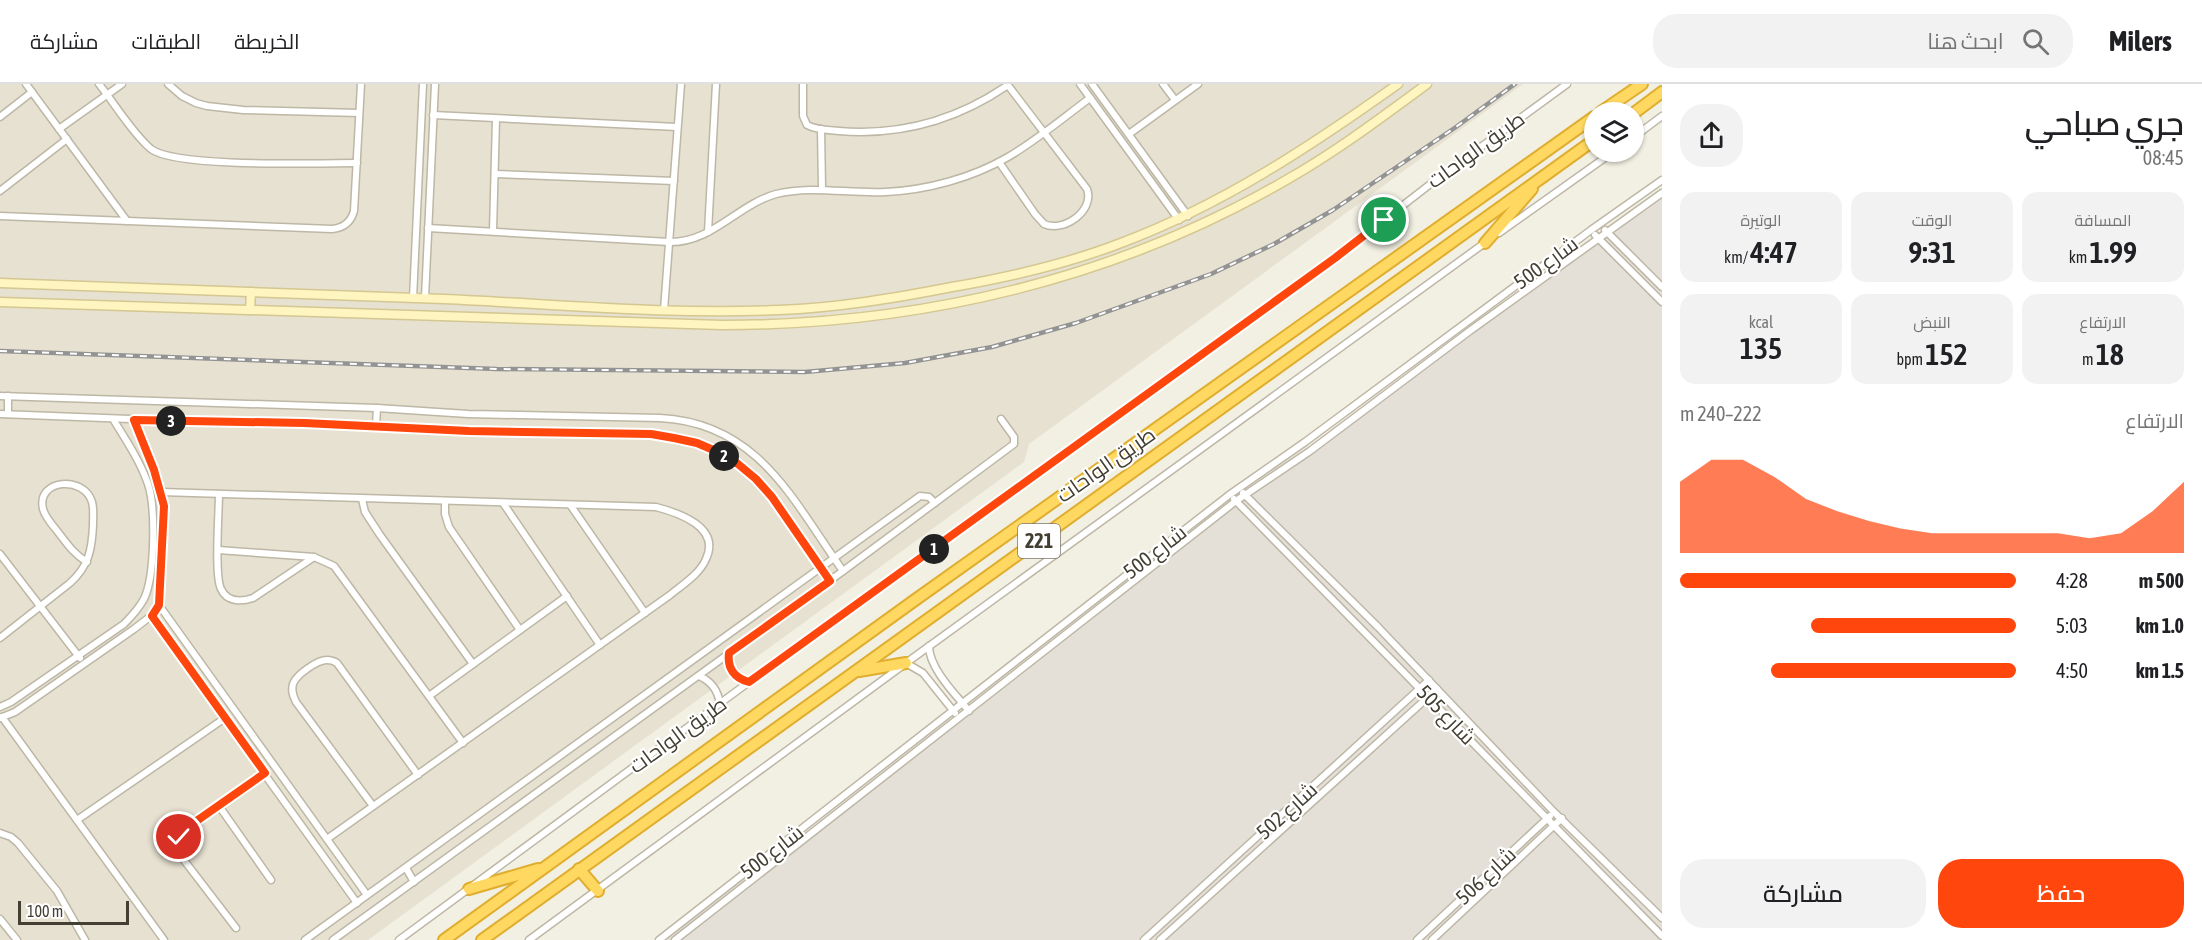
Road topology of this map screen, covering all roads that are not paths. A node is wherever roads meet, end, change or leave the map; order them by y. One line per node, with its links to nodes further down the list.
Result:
1 (26, 84): 20 (street)
2 (99, 84): 22 (street)
3 (122, 84): 22 (street)
4 (168, 84): 27 (street)
5 (361, 84): 27 (street)
6 (423, 84): 68 (street)
7 (435, 84): 28 (street)
8 (681, 84): 33 (street)
9 (716, 84): 61 (street)
10 (802, 84): 35 (street)
11 (1080, 84): 23 (street)
12 (1092, 84): 38 (street)
13 (1163, 84): 24 (street)
14 (1198, 84): 24 (street)
15 (1398, 84): 53 (street)
16 (1427, 84): 75 (street)
17 (1567, 84): 126 (street, طريق الواحات / 221)
18 (1642, 84): 25 (highway)
19 (1008, 85): 35 (street); 37 (street)
20 (32, 92): 30 (street); 34 (street)
21 (1662, 92): 26 (highway)
22 (108, 94): 34 (street); 43 (street)
23 (1090, 98): 37 (street); 54 (street)
24 (1175, 100): 38 (street)
25 (1616, 102)
26 (1644, 105)
27 (359, 113): 43 (street)
28 (433, 116): 31 (street); 57 (street)
29 (1662, 116): 36 (street)
30 (0, 117)
31 (496, 118): 33 (street); 44 (street)
32 (1584, 124): 155 (highway, طريق الواحات / 221)
33 (677, 127): 47 (street)
34 (59, 129): 39 (street)
35 (821, 129): 49 (street)
36 (1644, 130)
37 (1043, 132): 41 (street); 41 (street)
38 (1129, 134): 53 (street)
39 (67, 139): 50 (street); 55 (street)
40 (1584, 147): 45 (highway, طريق الواحات / 221)
41 (999, 162): 49 (street)
42 (1599, 162): 64 (street, طريق الواحات / 221)
43 (357, 163): 55 (street)
44 (495, 174): 47 (street); 59 (street)
45 (1544, 176): 64 (highway); 122 (highway, طريق الواحات / 221)
46 (1662, 180): 48 (street, شارع 500)
47 (674, 181): 63 (street)
48 (1653, 186): 51 (street); 56 (street, شارع 500)
49 (822, 189): 61 (street)
50 (0, 191)
51 (1661, 194): 60 (street, شارع 500)
52 (0, 216): 55 (street)
53 (1188, 216): 54 (street)
54 (1179, 220): 74 (street)
55 (127, 221)
56 (1600, 224): 58 (street, شارع 500); 60 (street)
57 (428, 228): 59 (street); 69 (street)
58 (1591, 230): 62 (street); 84 (street, شارع 500)
59 (493, 231): 63 (street)
60 (1607, 231): 62 (street, شارع 500); 66 (street)
61 (708, 232): 63 (street)
62 (1598, 237): 71 (street); 87 (street, شارع 500)
63 (669, 242): 73 (street)
64 (1485, 243): 115 (street, طريق الواحات / 221)
65 (0, 283): 67 (street)
66 (1662, 286)
67 (250, 292): 68 (street); 72 (street)
68 (413, 298): 69 (street)
69 (425, 298): 73 (street)
70 (0, 302): 72 (street)
71 (1662, 302)
72 (250, 310): 75 (street)
73 (664, 310): 74 (street)
74 (723, 310): 75 (street)
75 (722, 325)
76 (4, 396): 77 (street); 79 (street)
77 (377, 408): 83 (street); 100 (street)
78 (0, 414): 79 (street)
79 (8, 414): 80 (street)
80 (113, 419): 82 (street); 96 (street)
81 (1001, 419): 93 (street)
82 (134, 420): 83 (street); 85 (street)
83 (376, 426): 103 (street)
84 (1238, 488): 87 (street, شارع 505); 88 (street, شارع 500)
85 (161, 492): 86 (street); 95 (street)
86 (219, 494): 89 (street); 97 (street)
87 (1245, 494): 91 (street, شارع 500); 125 (street, شارع 505)
88 (1229, 495): 91 (street, شارع 505); 121 (street, شارع 500)
89 (362, 499): 90 (street); 120 (street)
90 (445, 501): 92 (street); 112 (street)
91 (1236, 501): 123 (street, شارع 500); 127 (street, شارع 505)
92 (503, 503): 94 (street); 107 (street)
93 (935, 503): 100 (street); 105 (street)
94 (571, 506): 110 (street); 110 (street)
95 (163, 547): 96 (street); 108 (street)
96 (152, 548): 117 (street)
97 (218, 550): 99 (street); 99 (street)
98 (0, 554): 102 (street)
99 (315, 557): 129 (street)
100 (834, 559): 103 (street); 105 (street)
101 (87, 562): 101 (street); 109 (street)
102 (8, 564): 104 (street); 109 (street)
103 (821, 569): 106 (street); 156 (street)
104 (0, 570)
105 (843, 571): 106 (street)
106 (830, 581): 116 (street)
107 (567, 596): 112 (street); 114 (street)
108 (159, 605): 111 (street); 154 (street)
109 (40, 606): 113 (street); 117 (street)
110 (645, 613): 114 (street)
111 (152, 616): 119 (street); 137 (street)
112 (520, 630): 120 (street)
113 (0, 638)
114 (600, 645): 139 (street)
115 (929, 646): 118 (street, طريق الواحات / 221); 131 (street)
116 (729, 653): 124 (street); 126 (street)
117 (78, 656): 119 (street); 133 (street)
118 (906, 663): 122 (highway); 134 (street); 161 (street, طريق الواحات / 221)
119 (84, 664): 136 (street)
120 (473, 664): 129 (street)
121 (1011, 664): 123 (street); 131 (street, شارع 500)
122 (855, 672): 157 (highway, طريق الواحات / 221)
123 (1017, 672): 135 (street, شارع 500)
124 (699, 676): 132 (street); 159 (street)
125 (1429, 680): 127 (street, شارع 502); 128 (street, شارع 505)
126 (749, 682): 132 (street, طريق الواحات / 221)
127 (1420, 687): 130 (street, شارع 505); 168 (street, شارع 502)
128 (1437, 689): 130 (street, شارع 502); 147 (street, شارع 505)
129 (429, 696): 139 (street)
130 (1429, 696): 149 (street, شارع 505); 170 (street, شارع 502)
131 (962, 703): 134 (street, شارع 500); 135 (street)
132 (720, 704): 160 (street, طريق الواحات / 221)
133 (0, 707)
134 (953, 710): 138 (street); 141 (street, شارع 500)
135 (969, 711): 138 (street, شارع 500)
136 (1, 718): 151 (street)
137 (225, 718): 140 (street); 151 (street)
138 (959, 719): 143 (street, شارع 500)
139 (463, 743): 142 (street)
140 (265, 773): 144 (street); 164 (street)
141 (872, 774): 143 (street); 146 (street, شارع 500)
142 (418, 775): 145 (street); 145 (street)
143 (878, 782): 148 (street, شارع 500)
144 (219, 806): 158 (street); 169 (street)
145 (374, 806): 154 (street)
146 (826, 809): 148 (street); 163 (street, شارع 500)
147 (1554, 812): 149 (street, شارع 506); 150 (street, شارع 505)
148 (833, 817): 165 (street, شارع 500)
149 (1548, 818): 152 (street, شارع 505); 185 (street, شارع 506)
150 (1562, 818): 152 (street, شارع 506); 166 (street, شارع 505)
151 (77, 820): 174 (street)
152 (1555, 825): 171 (street, شارع 505); 186 (street, شارع 506)
153 (0, 833): 173 (street)
154 (327, 839): 162 (street)
155 (547, 866): 160 (highway); 178 (highway, طريق الواحات / 221)
156 (405, 868): 159 (street); 162 (street)
157 (579, 869): 161 (highway); 179 (highway, طريق الواحات / 221)
158 (271, 880)
159 (414, 882): 176 (street)
160 (469, 889): 177 (street, طريق الواحات / 221)
161 (598, 891): 180 (street, طريق الواحات / 221)
162 (367, 895): 164 (street)
163 (714, 897): 165 (street); 181 (street, شارع 500)
164 (357, 903): 175 (street)
165 (720, 905): 182 (street, شارع 500)
166 (1662, 918)
167 (0, 919): 172 (street)
168 (1163, 923): 170 (street); 183 (street, شارع 502)
169 (236, 928)
170 (1171, 931): 184 (street, شارع 502)
171 (1662, 936)
172 (17, 940)
173 (86, 940)
174 (164, 940)
175 (305, 940)
176 (333, 940)
177 (399, 940)
178 (444, 940)
179 (482, 940)
180 (529, 940)
181 (659, 940)
182 (675, 940)
183 (1144, 940)
184 (1160, 940)
185 (1417, 940)
186 (1432, 940)

